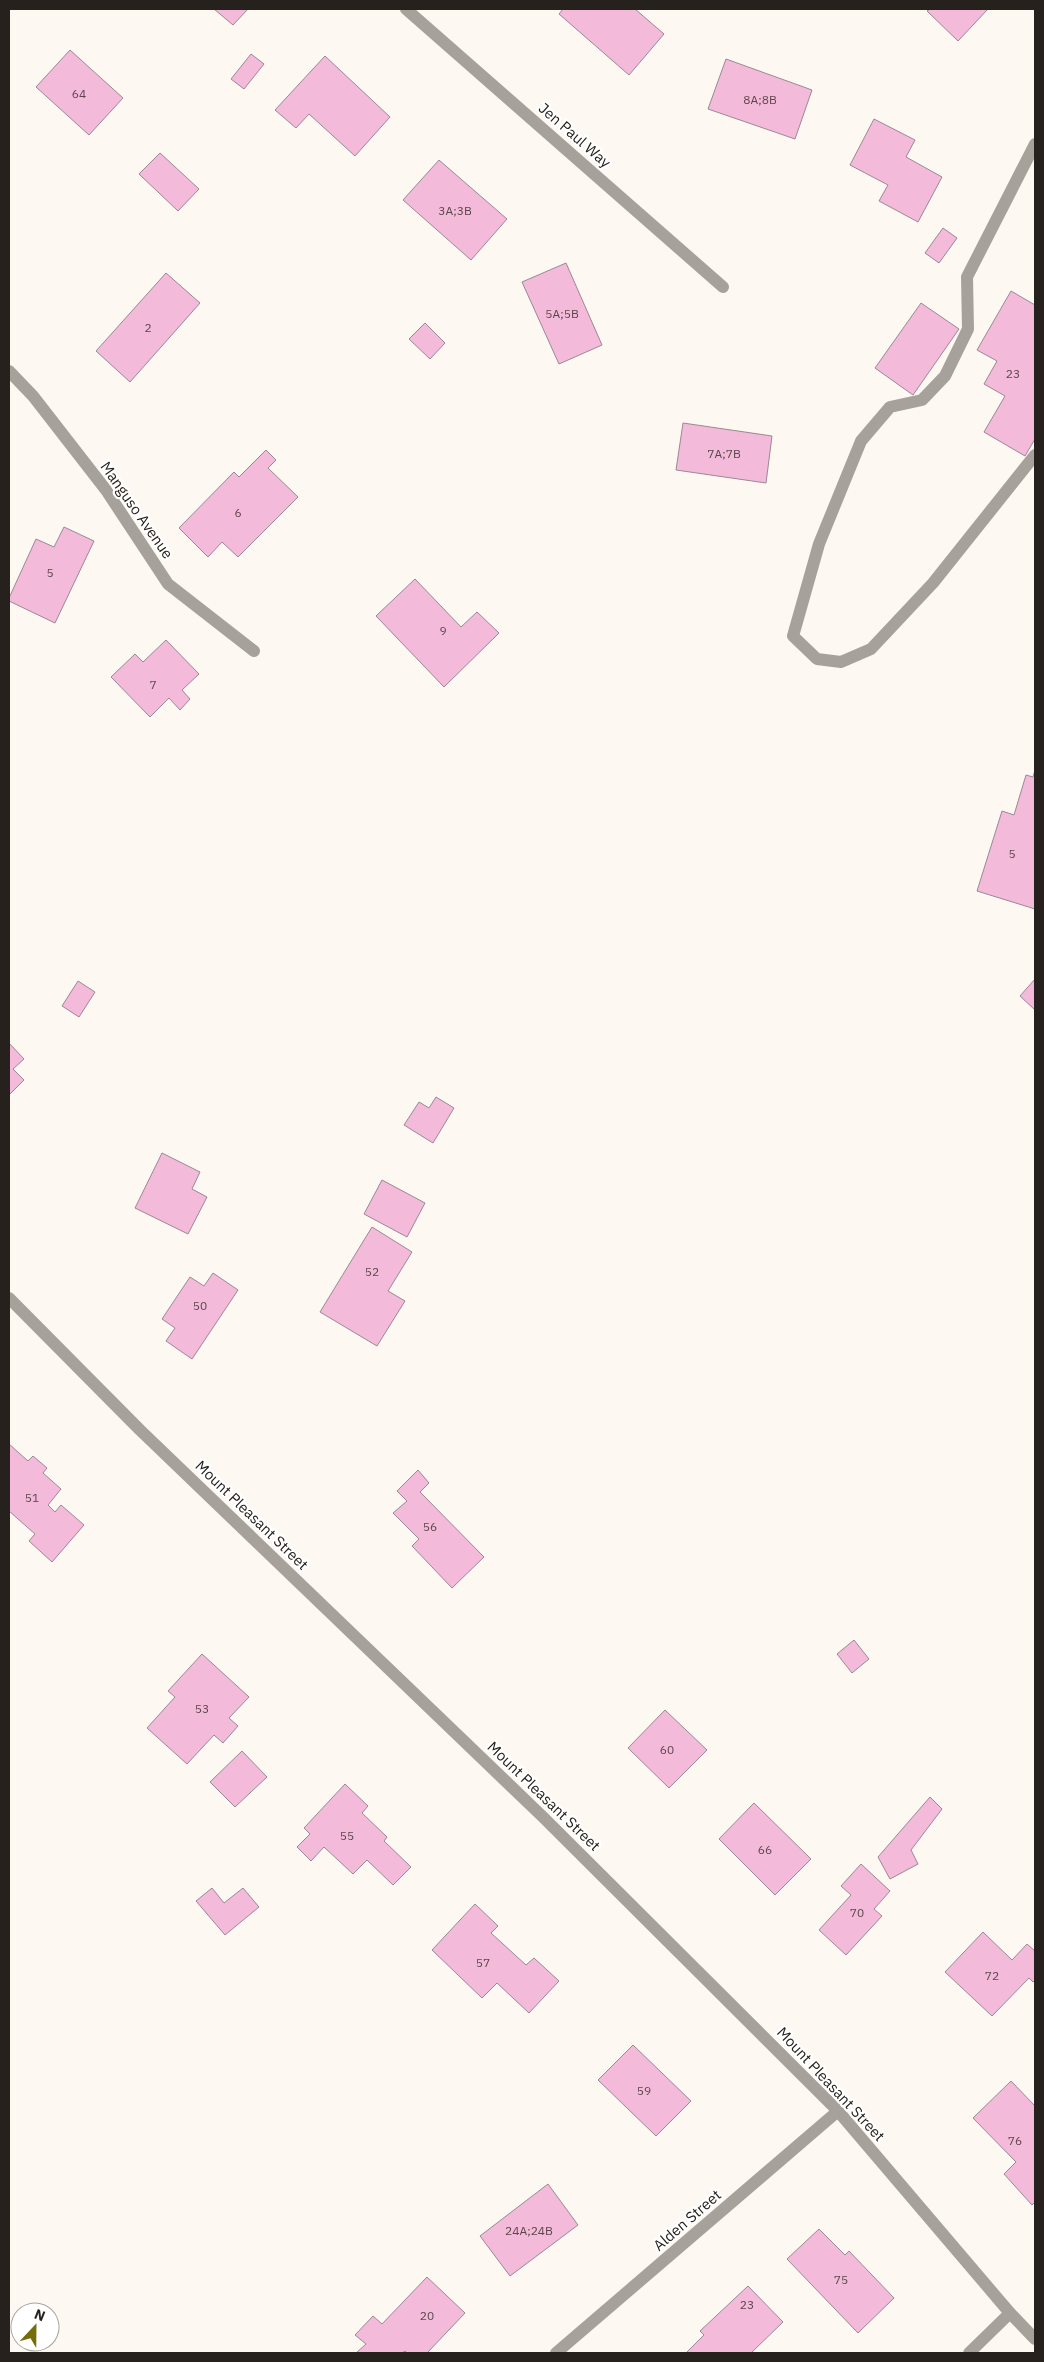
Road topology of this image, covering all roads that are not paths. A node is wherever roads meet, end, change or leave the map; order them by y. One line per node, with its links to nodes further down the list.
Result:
1 (406, 9): 3 (street, Jen Paul Way)
2 (1035, 144): 5 (street)
3 (723, 287)
4 (9, 372): 6 (street, Manguso Avenue)
5 (1035, 455)
6 (254, 651)
7 (9, 1298): 8 (street, Mount Pleasant Street)
8 (838, 2111): 9 (street, Mount Pleasant Street); 11 (street, Alden Street)
9 (1010, 2313): 10 (street, Mount Pleasant Street); 12 (street)
10 (1035, 2339)
11 (556, 2353)
12 (969, 2353)

